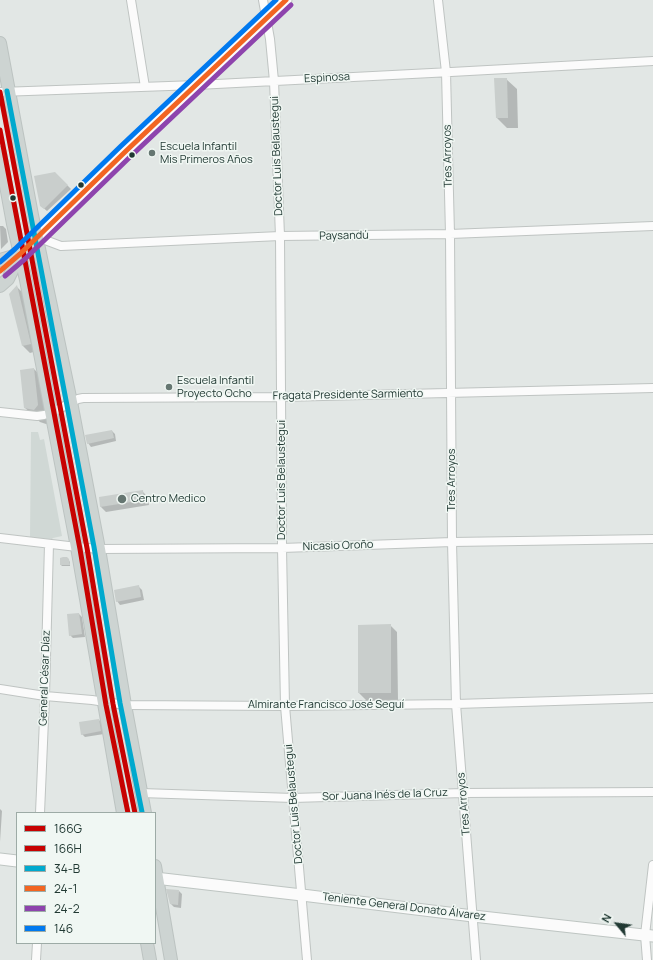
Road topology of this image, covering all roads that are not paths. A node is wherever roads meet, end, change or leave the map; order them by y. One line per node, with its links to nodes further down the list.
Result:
1 (131, 0): 11 (street)
2 (263, 0): 5 (street, Doctor Luis Belaustegui)
3 (286, 0): 5 (street)
4 (438, 0): 8 (street, Tres Arroyos)
5 (266, 18): 9 (street, Doctor Luis Belaustegui); 10 (street)
6 (0, 43): 12 (main road)
7 (653, 61): 8 (street, Espinosa)
8 (446, 72): 9 (street, Espinosa); 15 (street, Tres Arroyos)
9 (274, 81): 10 (street, Espinosa); 16 (street, Doctor Luis Belaustegui)
10 (197, 85): 11 (street, Espinosa); 17 (street)
11 (145, 87): 12 (street, Espinosa)
12 (4, 92): 17 (main road)
13 (0, 153): 18 (main road)
14 (653, 226): 15 (street, Paysandú)
15 (450, 234): 16 (street, Paysandú); 22 (street, Tres Arroyos)
16 (280, 236): 17 (street, Paysandú); 23 (street, Doctor Luis Belaustegui)
17 (37, 237): 18 (main road); 24 (main road)
18 (20, 254): 19 (main road); 20 (main road); 26 (main road)
19 (0, 260)
20 (0, 286)
21 (653, 388): 22 (street, Fragata Presidente Sarmiento)
22 (451, 393): 23 (street, Fragata Presidente Sarmiento); 29 (street, Tres Arroyos)
23 (282, 397): 24 (street, Fragata Presidente Sarmiento); 32 (street, Doctor Luis Belaustegui)
24 (72, 402): 26 (street, Fragata Presidente Sarmiento); 33 (main road)
25 (0, 412): 26 (street, Fragata Presidente Sarmiento)
26 (51, 413): 31 (main road)
27 (0, 538): 30 (street, Nicasio Oroño)
28 (653, 539): 29 (street, Nicasio Oroño)
29 (452, 542): 32 (street, Nicasio Oroño); 38 (street, Tres Arroyos)
30 (48, 544): 31 (street, Nicasio Oroño); 35 (street, General César Díaz)
31 (76, 547): 33 (street, Nicasio Oroño); 37 (main road)
32 (282, 548): 33 (street, Nicasio Oroño); 40 (street, Doctor Luis Belaustegui)
33 (99, 549): 39 (main road)
34 (0, 690): 35 (street, Almirante Francisco José Seguí)
35 (45, 696): 37 (street, Almirante Francisco José Seguí); 45 (street, General César Díaz)
36 (653, 698): 38 (street, Almirante Francisco José Seguí)
37 (104, 702): 39 (street, Almirante Francisco José Seguí); 46 (main road)
38 (456, 704): 40 (street, Almirante Francisco José Seguí); 43 (street, Tres Arroyos)
39 (125, 705): 40 (street, Almirante Francisco José Seguí); 42 (main road)
40 (285, 706): 44 (street, Doctor Luis Belaustegui)
41 (653, 792): 43 (street, Sor Juana Inés de la Cruz)
42 (141, 793): 44 (street, Sor Juana Inés de la Cruz); 47 (main road)
43 (463, 793): 44 (street, Sor Juana Inés de la Cruz); 53 (street, Tres Arroyos)
44 (293, 798): 52 (street, Doctor Luis Belaustegui)
45 (40, 812)
46 (123, 812)
47 (145, 812)
48 (0, 859): 49 (street)
49 (16, 861)
50 (653, 865): 54 (street)
51 (156, 874): 52 (street, Teniente General Donato Álvarez); 59 (main road)
52 (302, 895): 53 (street, Teniente General Donato Álvarez); 60 (street, Doctor Luis Belaustegui)
53 (473, 916): 54 (street, Teniente General Donato Álvarez); 61 (street, Tres Arroyos)
54 (649, 935): 62 (street)
55 (37, 944): 57 (street)
56 (147, 944): 58 (main road)
57 (36, 960)
58 (150, 960)
59 (171, 960)
60 (307, 960)
61 (476, 960)
62 (647, 960)

